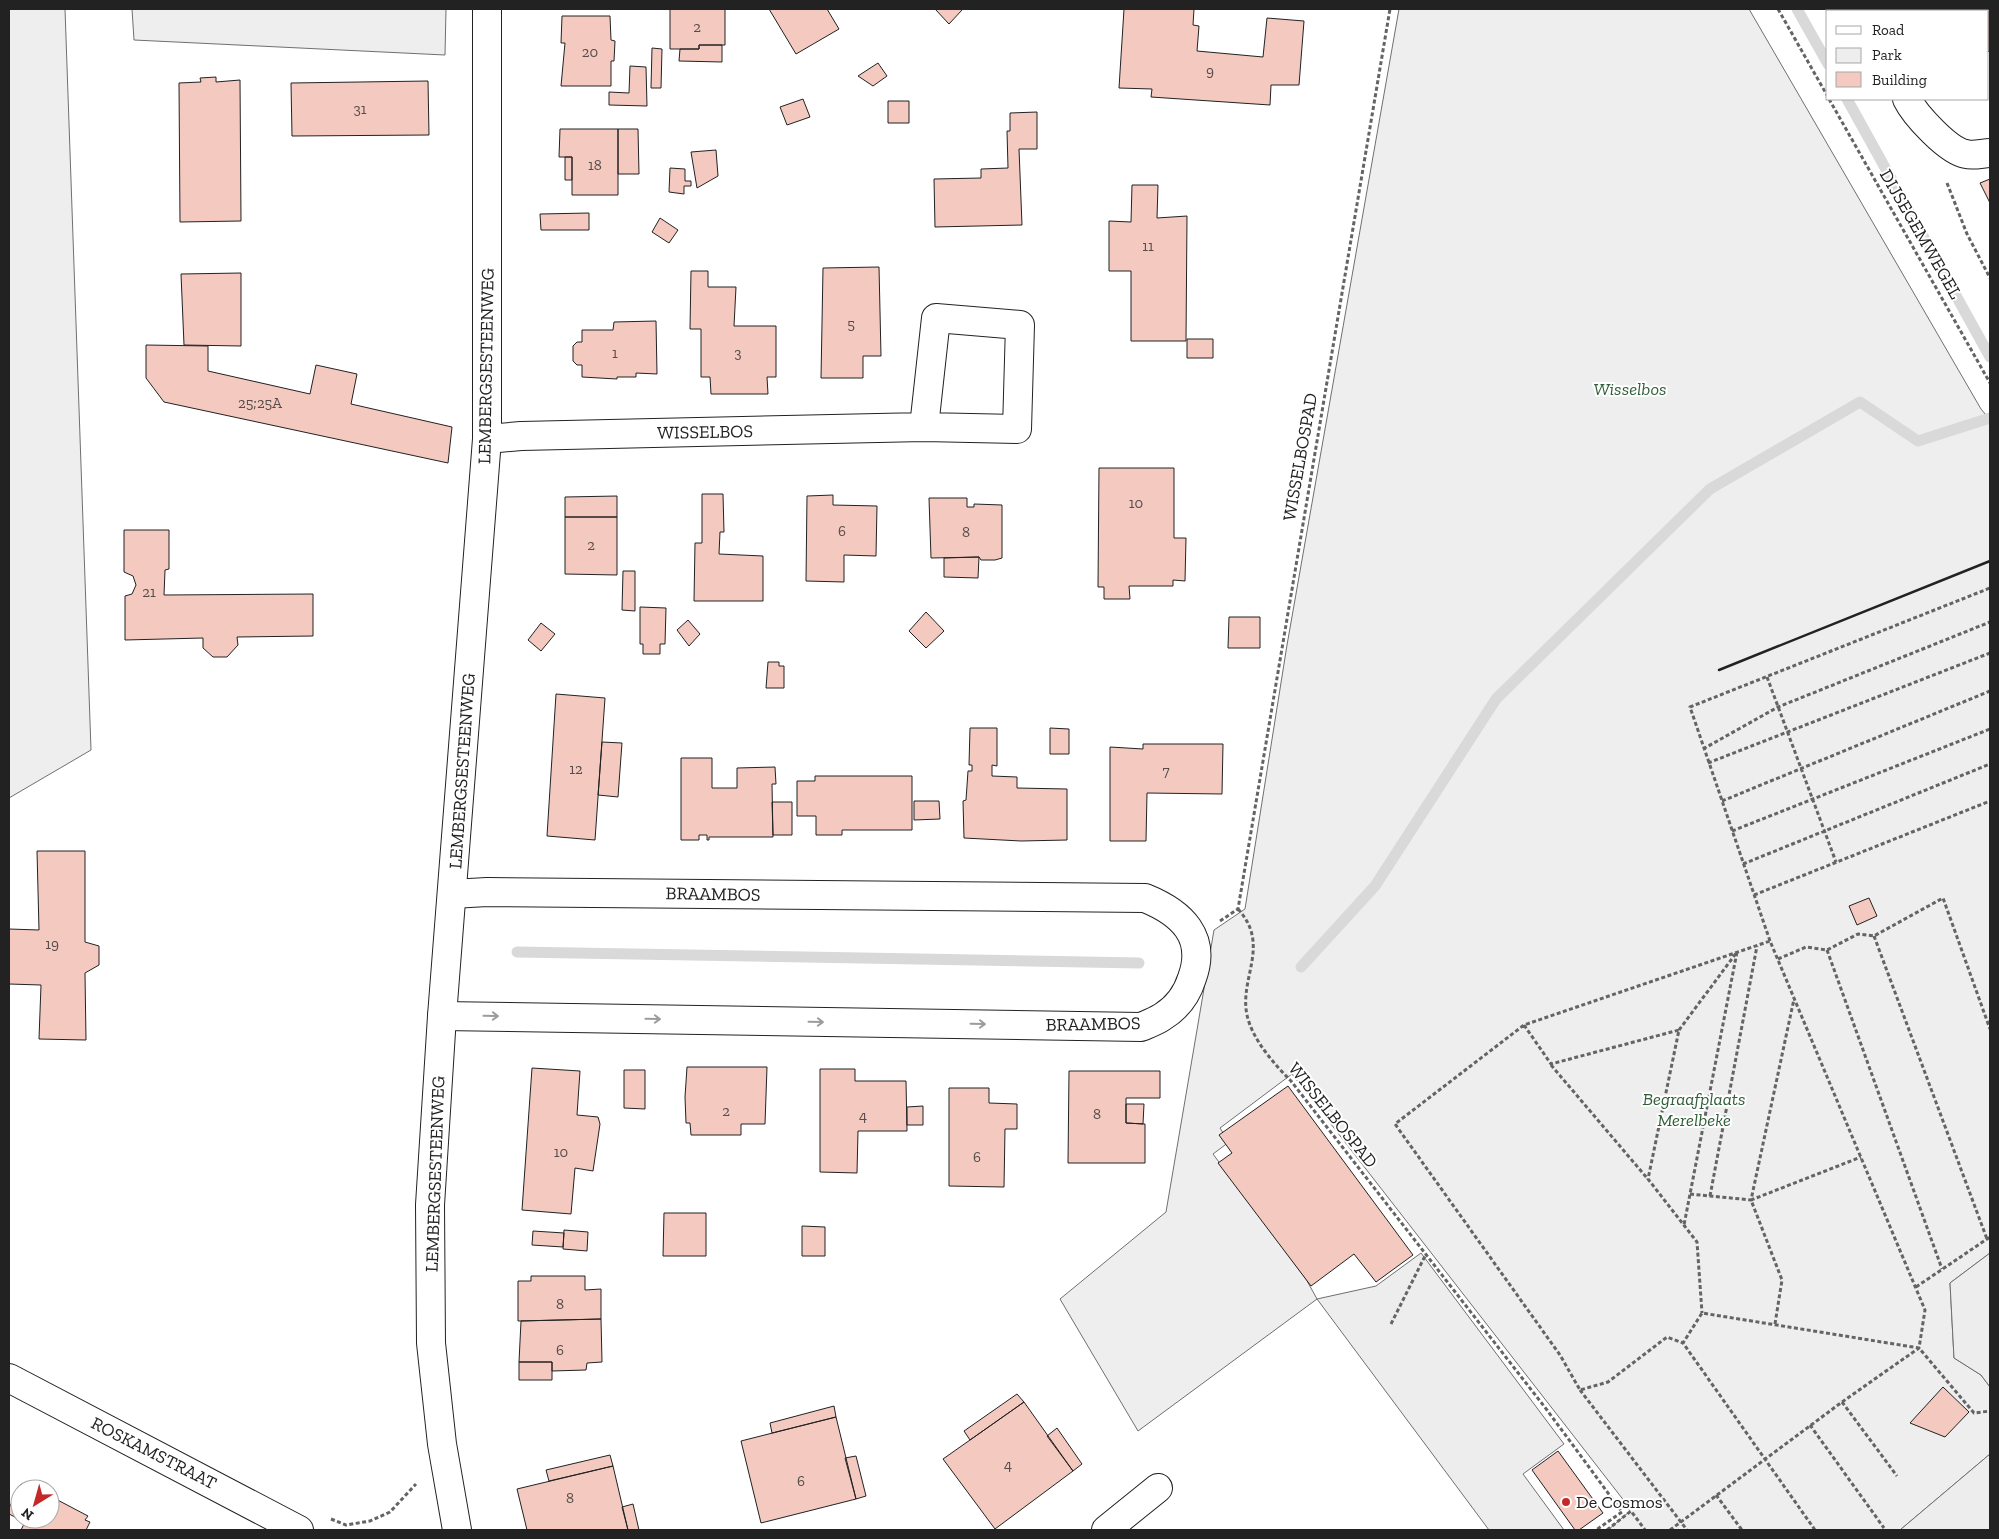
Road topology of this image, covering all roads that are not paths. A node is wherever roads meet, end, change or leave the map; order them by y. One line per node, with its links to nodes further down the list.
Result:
1 (487, 9): 5 (street, LEMBERGSESTEENWEG)
2 (1907, 100): 3 (street)
3 (1990, 153)
4 (924, 427): 4 (street, WISSELBOS); 5 (street, WISSELBOS)
5 (487, 439): 6 (street, LEMBERGSESTEENWEG)
6 (452, 894): 7 (street, LEMBERGSESTEENWEG); 7 (street, BRAAMBOS, one-way to 6)
7 (442, 1016): 11 (street, LEMBERGSESTEENWEG)
8 (9, 1378): 10 (street, ROSKAMSTRAAT)
9 (1158, 1488): 12 (street)
10 (299, 1530)
11 (456, 1530)
12 (1106, 1530)

